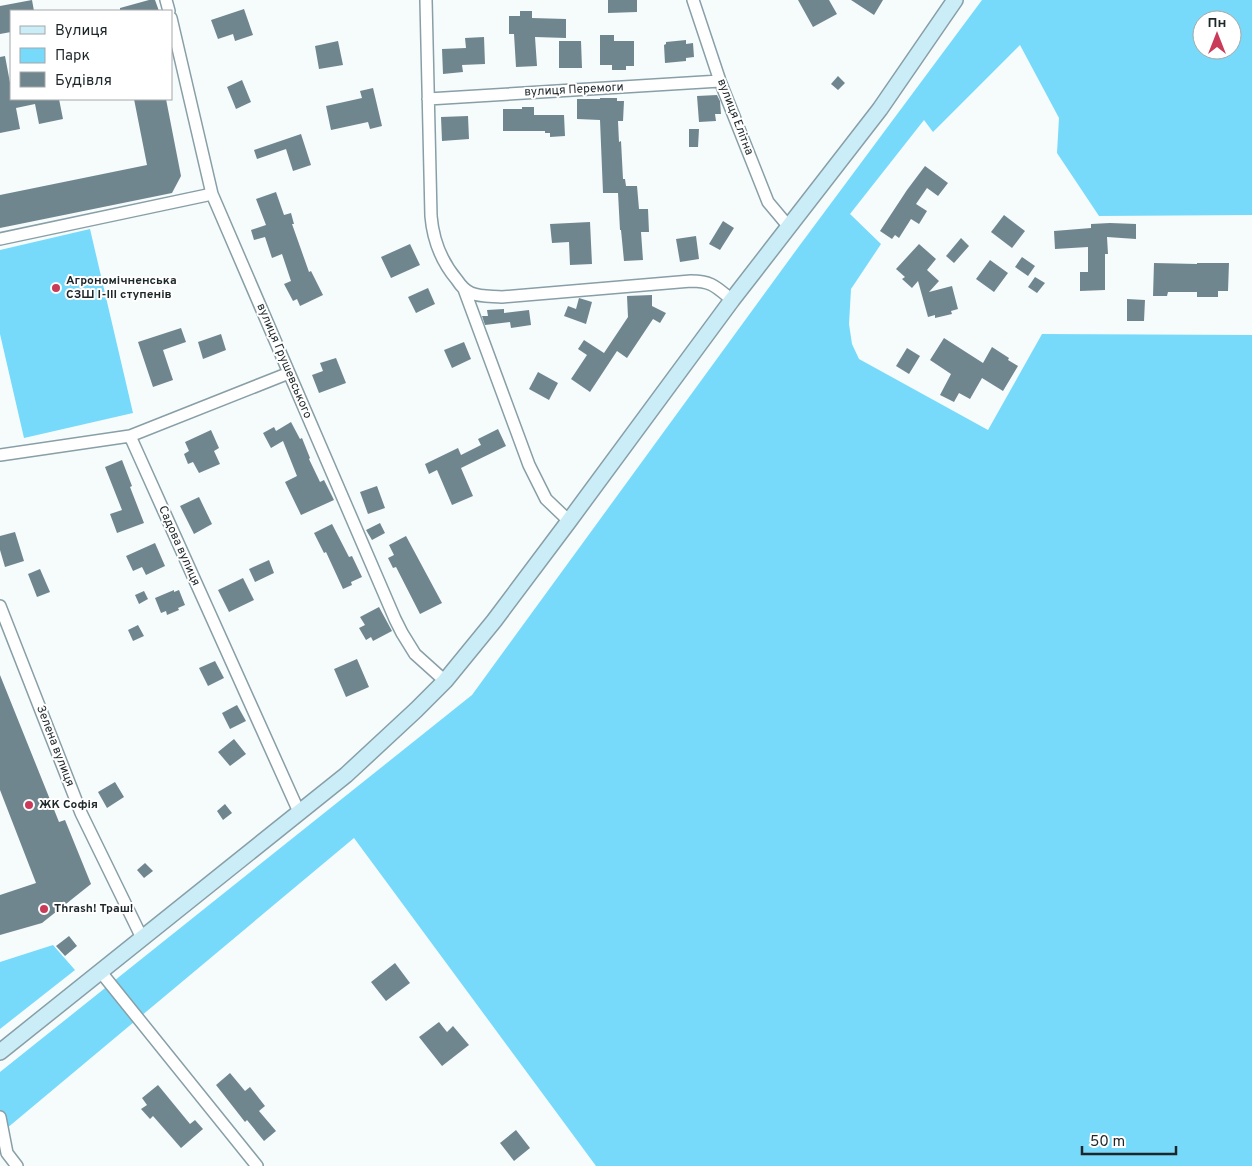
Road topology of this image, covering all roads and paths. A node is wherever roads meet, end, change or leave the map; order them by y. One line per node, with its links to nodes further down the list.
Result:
1 (426, 0): 6 (street)
2 (693, 0): 5 (street, вулиця Елітна)
3 (955, 0): 8 (main road)
4 (172, 22): 7 (street, вулиця Грушевського)
5 (720, 81): 6 (street, вулиця Перемоги); 8 (street, вулиця Елітна)
6 (428, 99): 10 (street)
7 (212, 194): 9 (street); 12 (street, вулиця Грушевського)
8 (789, 227): 11 (main road)
9 (0, 239)
10 (464, 289): 11 (street); 15 (street)
11 (732, 300): 15 (main road)
12 (289, 373): 13 (street); 17 (street, вулиця Грушевського)
13 (130, 436): 14 (street); 18 (street, Садова вулиця)
14 (0, 455)
15 (569, 521): 17 (main road)
16 (0, 606): 19 (street, Зелена вулиця)
17 (446, 681): 18 (main road)
18 (299, 812): 19 (main road)
19 (142, 938): 20 (main road)
20 (100, 972): 21 (main road); 24 (street)
21 (0, 1052)
22 (0, 1117): 23 (street)
23 (17, 1166)
24 (257, 1166)

